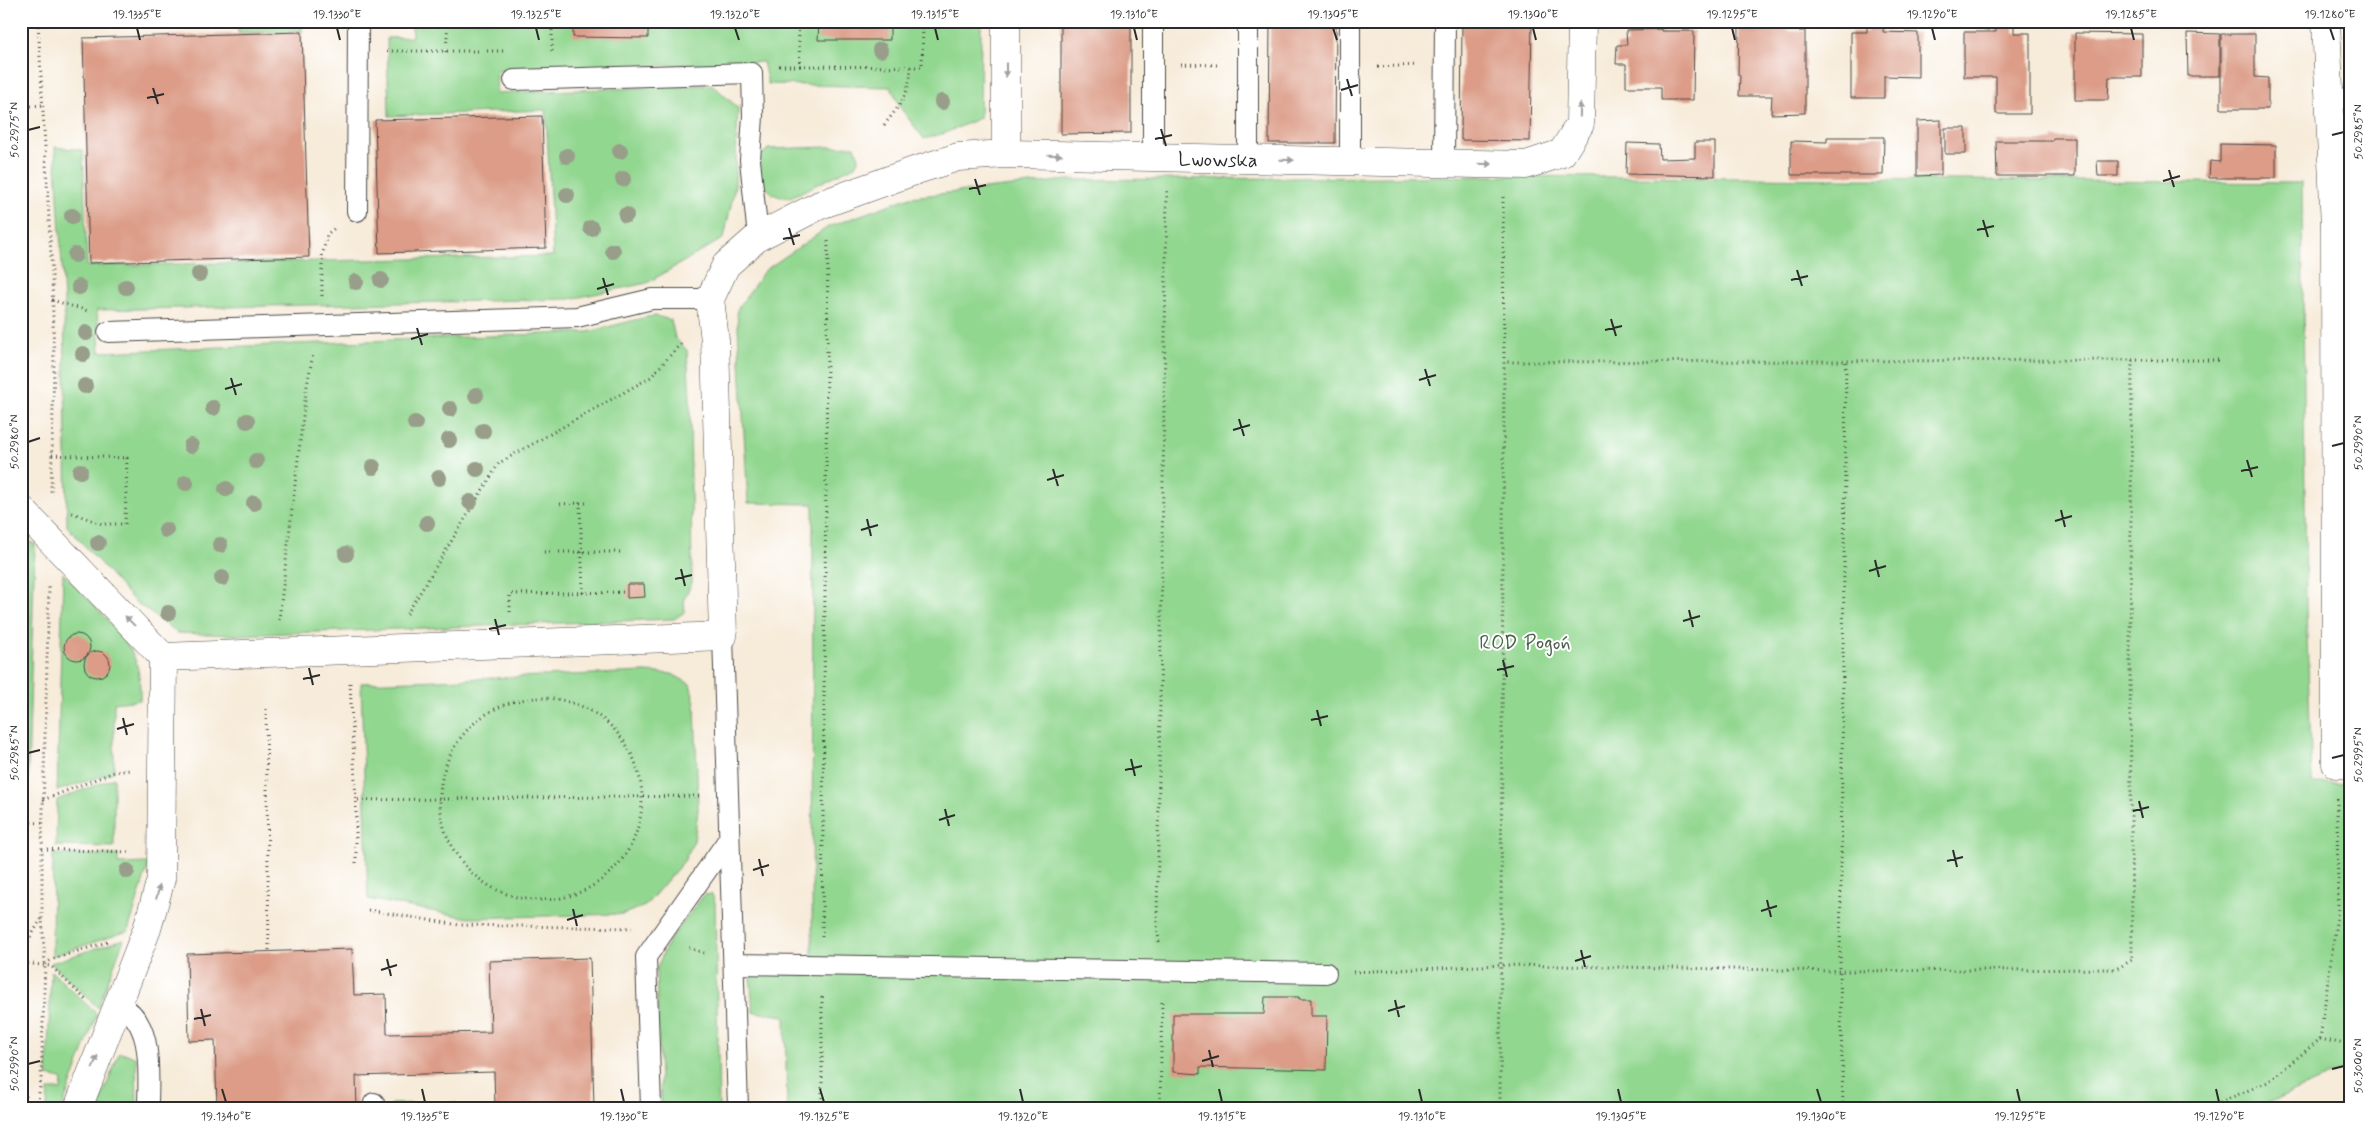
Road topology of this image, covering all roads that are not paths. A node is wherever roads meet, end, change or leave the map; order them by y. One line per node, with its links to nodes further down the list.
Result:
1 (358, 21): 16 (lane)
2 (1006, 21): 11 (street, one-way to 11)
3 (1153, 21): 12 (lane)
4 (1248, 21): 13 (lane)
5 (1350, 21): 14 (lane)
6 (1445, 21): 15 (lane)
7 (1582, 21): 15 (street, Lwowska, one-way to 7)
8 (2326, 21): 10 (street)
9 (514, 80): 18 (lane)
10 (2340, 99): 17 (street)
11 (1006, 154): 12 (street, Lwowska, one-way to 12); 18 (street, Lwowska)
12 (1153, 157): 13 (street, Lwowska)
13 (1248, 159): 14 (street, Lwowska, one-way to 14)
14 (1350, 161): 15 (street, Lwowska)
15 (1444, 164)
16 (357, 211)
17 (2343, 229): 24 (street)
18 (758, 237): 19 (street, Lwowska)
19 (710, 299): 20 (lane); 22 (street)
20 (108, 332)
21 (21, 509): 23 (street, one-way to 21)
22 (723, 636): 23 (street); 25 (lane)
23 (163, 657): 28 (street, one-way to 23)
24 (2344, 764)
25 (728, 840): 26 (lane); 31 (lane)
26 (735, 964): 27 (lane); 32 (lane)
27 (1326, 973)
28 (114, 1014): 29 (street, one-way to 28); 30 (lane)
29 (78, 1108)
30 (148, 1108)
31 (651, 1108)
32 (738, 1108)

